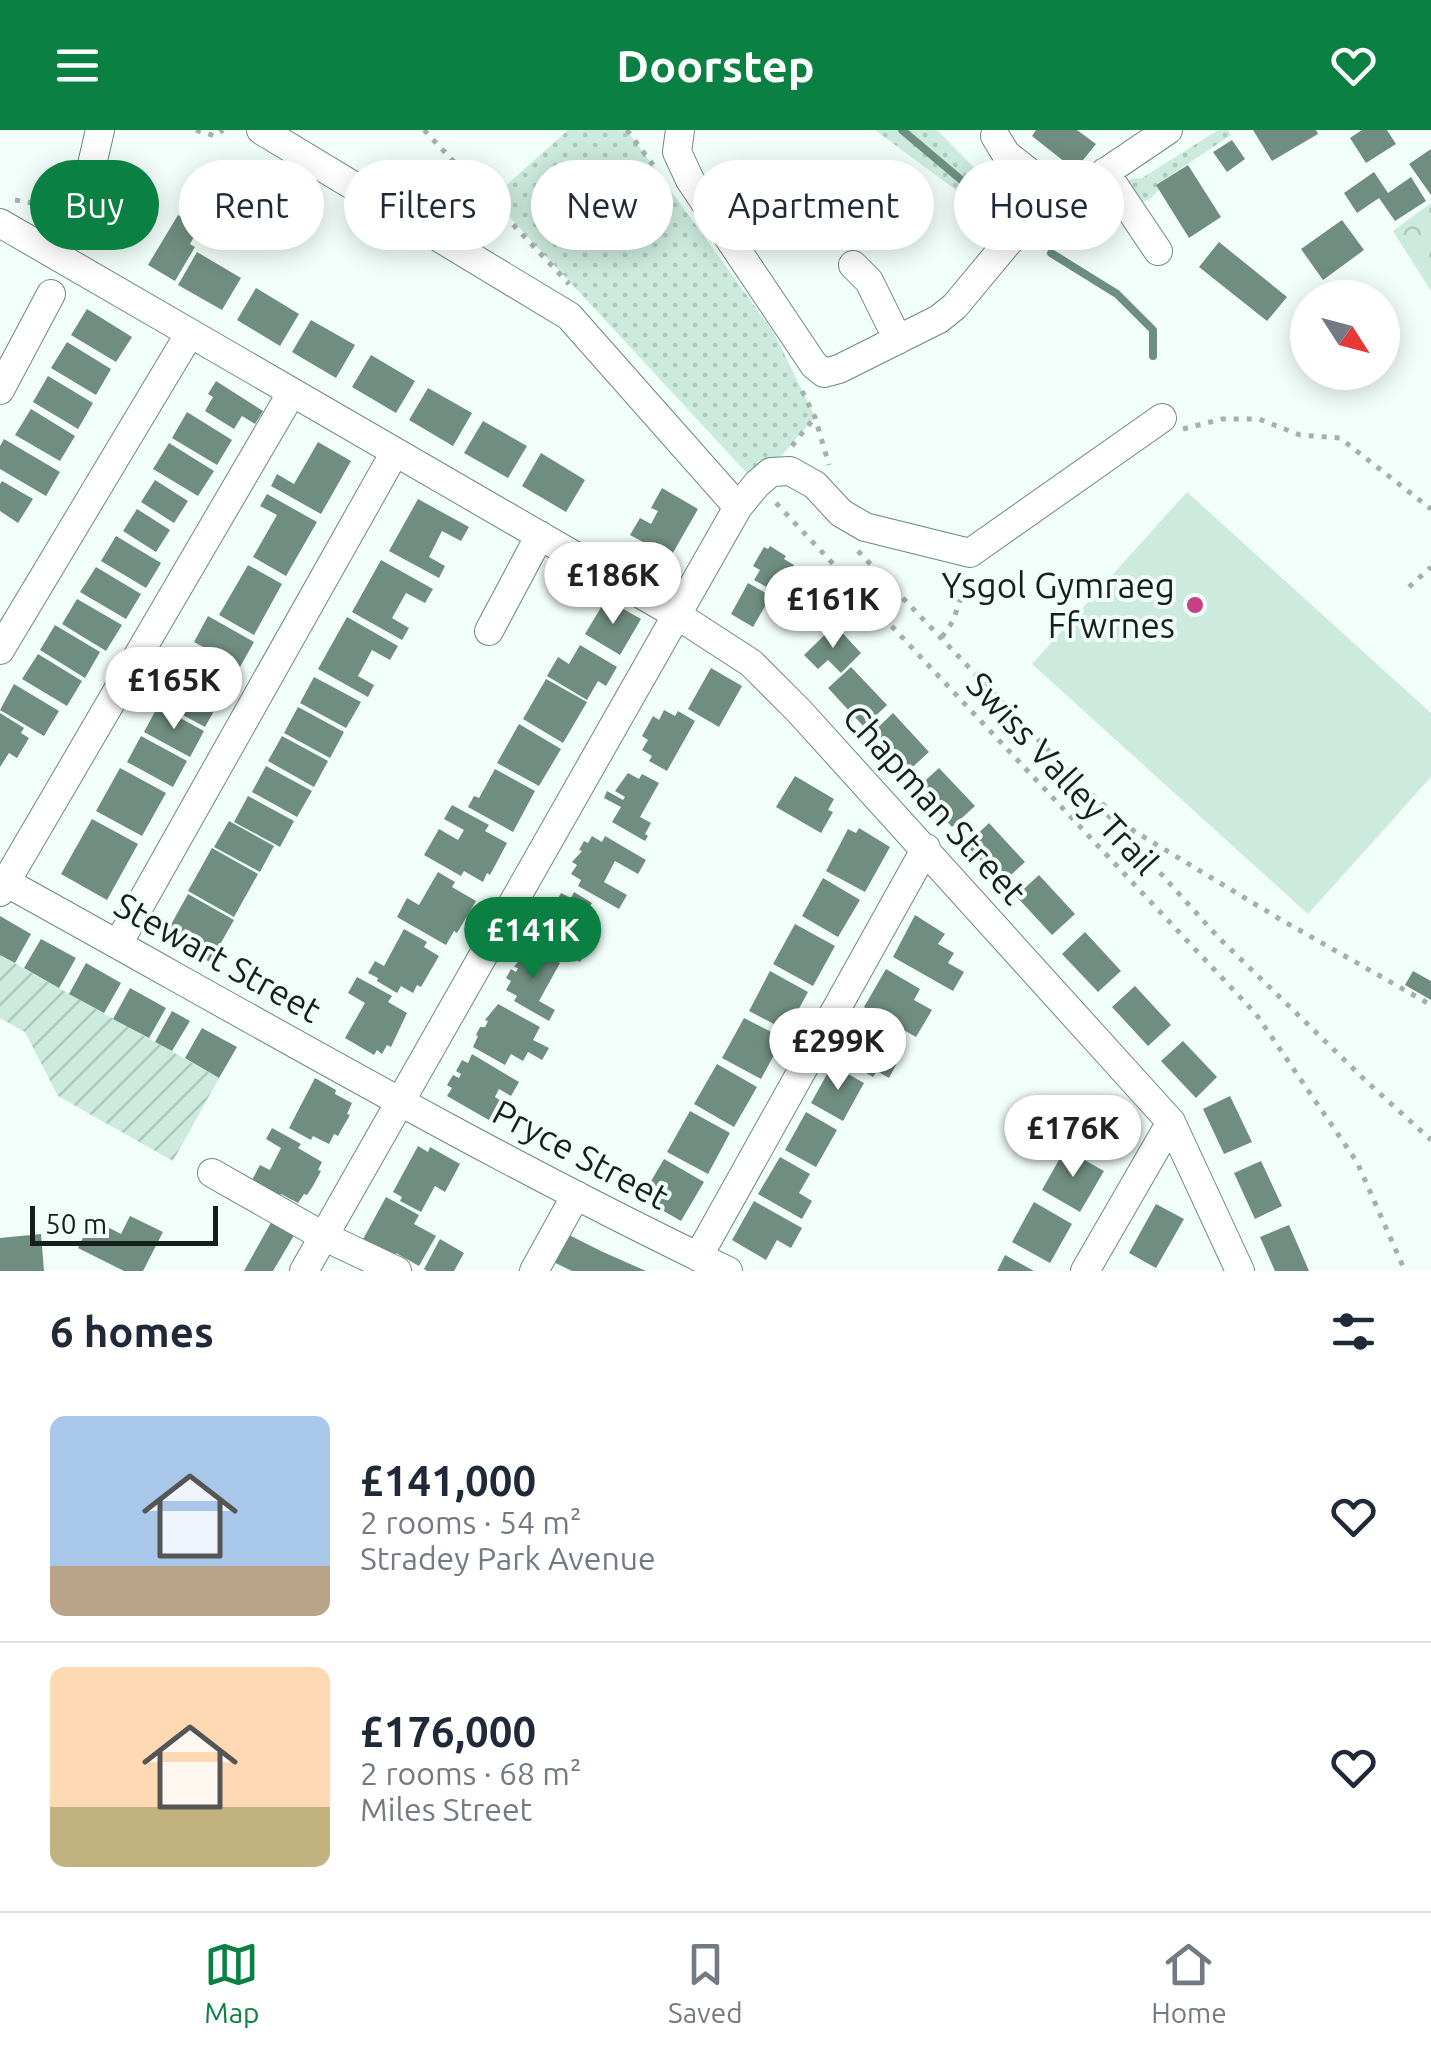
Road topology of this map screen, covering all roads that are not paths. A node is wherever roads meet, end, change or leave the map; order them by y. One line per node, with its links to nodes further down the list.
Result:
1 (100, 130): 7 (street)
2 (261, 130): 23 (street)
3 (680, 130): 18 (street)
4 (1168, 130): 6 (street)
5 (994, 136): 8 (street)
6 (1127, 141)
7 (93, 160)
8 (1014, 160)
9 (1124, 200): 14 (street)
10 (0, 223): 11 (street, Chapman Street)
11 (30, 240)
12 (48, 250): 17 (street, Chapman Street)
13 (1002, 250): 18 (street)
14 (1158, 251)
15 (852, 265): 18 (street)
16 (51, 294): 19 (street)
17 (190, 333): 20 (street, Chapman Street); 27 (street)
18 (898, 340)
19 (0, 390)
20 (292, 392): 22 (street, Chapman Street); 29 (street)
21 (1172, 424): 23 (street)
22 (395, 452): 24 (street, Chapman Street); 30 (street)
23 (738, 507): 25 (street)
24 (540, 536): 25 (street, Chapman Street); 26 (street)
25 (677, 615): 28 (street, Chapman Street); 31 (street)
26 (489, 632)
27 (0, 650)
28 (926, 848): 32 (street, Chapman Street); 36 (street)
29 (2, 884): 30 (street, Stewart Street)
30 (118, 944): 31 (street, Stewart Street)
31 (400, 1101): 34 (street, Pryce Street); 35 (street)
32 (1172, 1122): 41 (street); 42 (street, Chapman Street)
33 (212, 1173): 35 (street)
34 (576, 1195): 36 (street, Pryce Street); 39 (street)
35 (323, 1236): 37 (street); 38 (street)
36 (698, 1257): 40 (street, Pryce Street)
37 (304, 1271)
38 (398, 1271)
39 (534, 1271)
40 (728, 1271)
41 (1085, 1271)
42 (1240, 1271)

